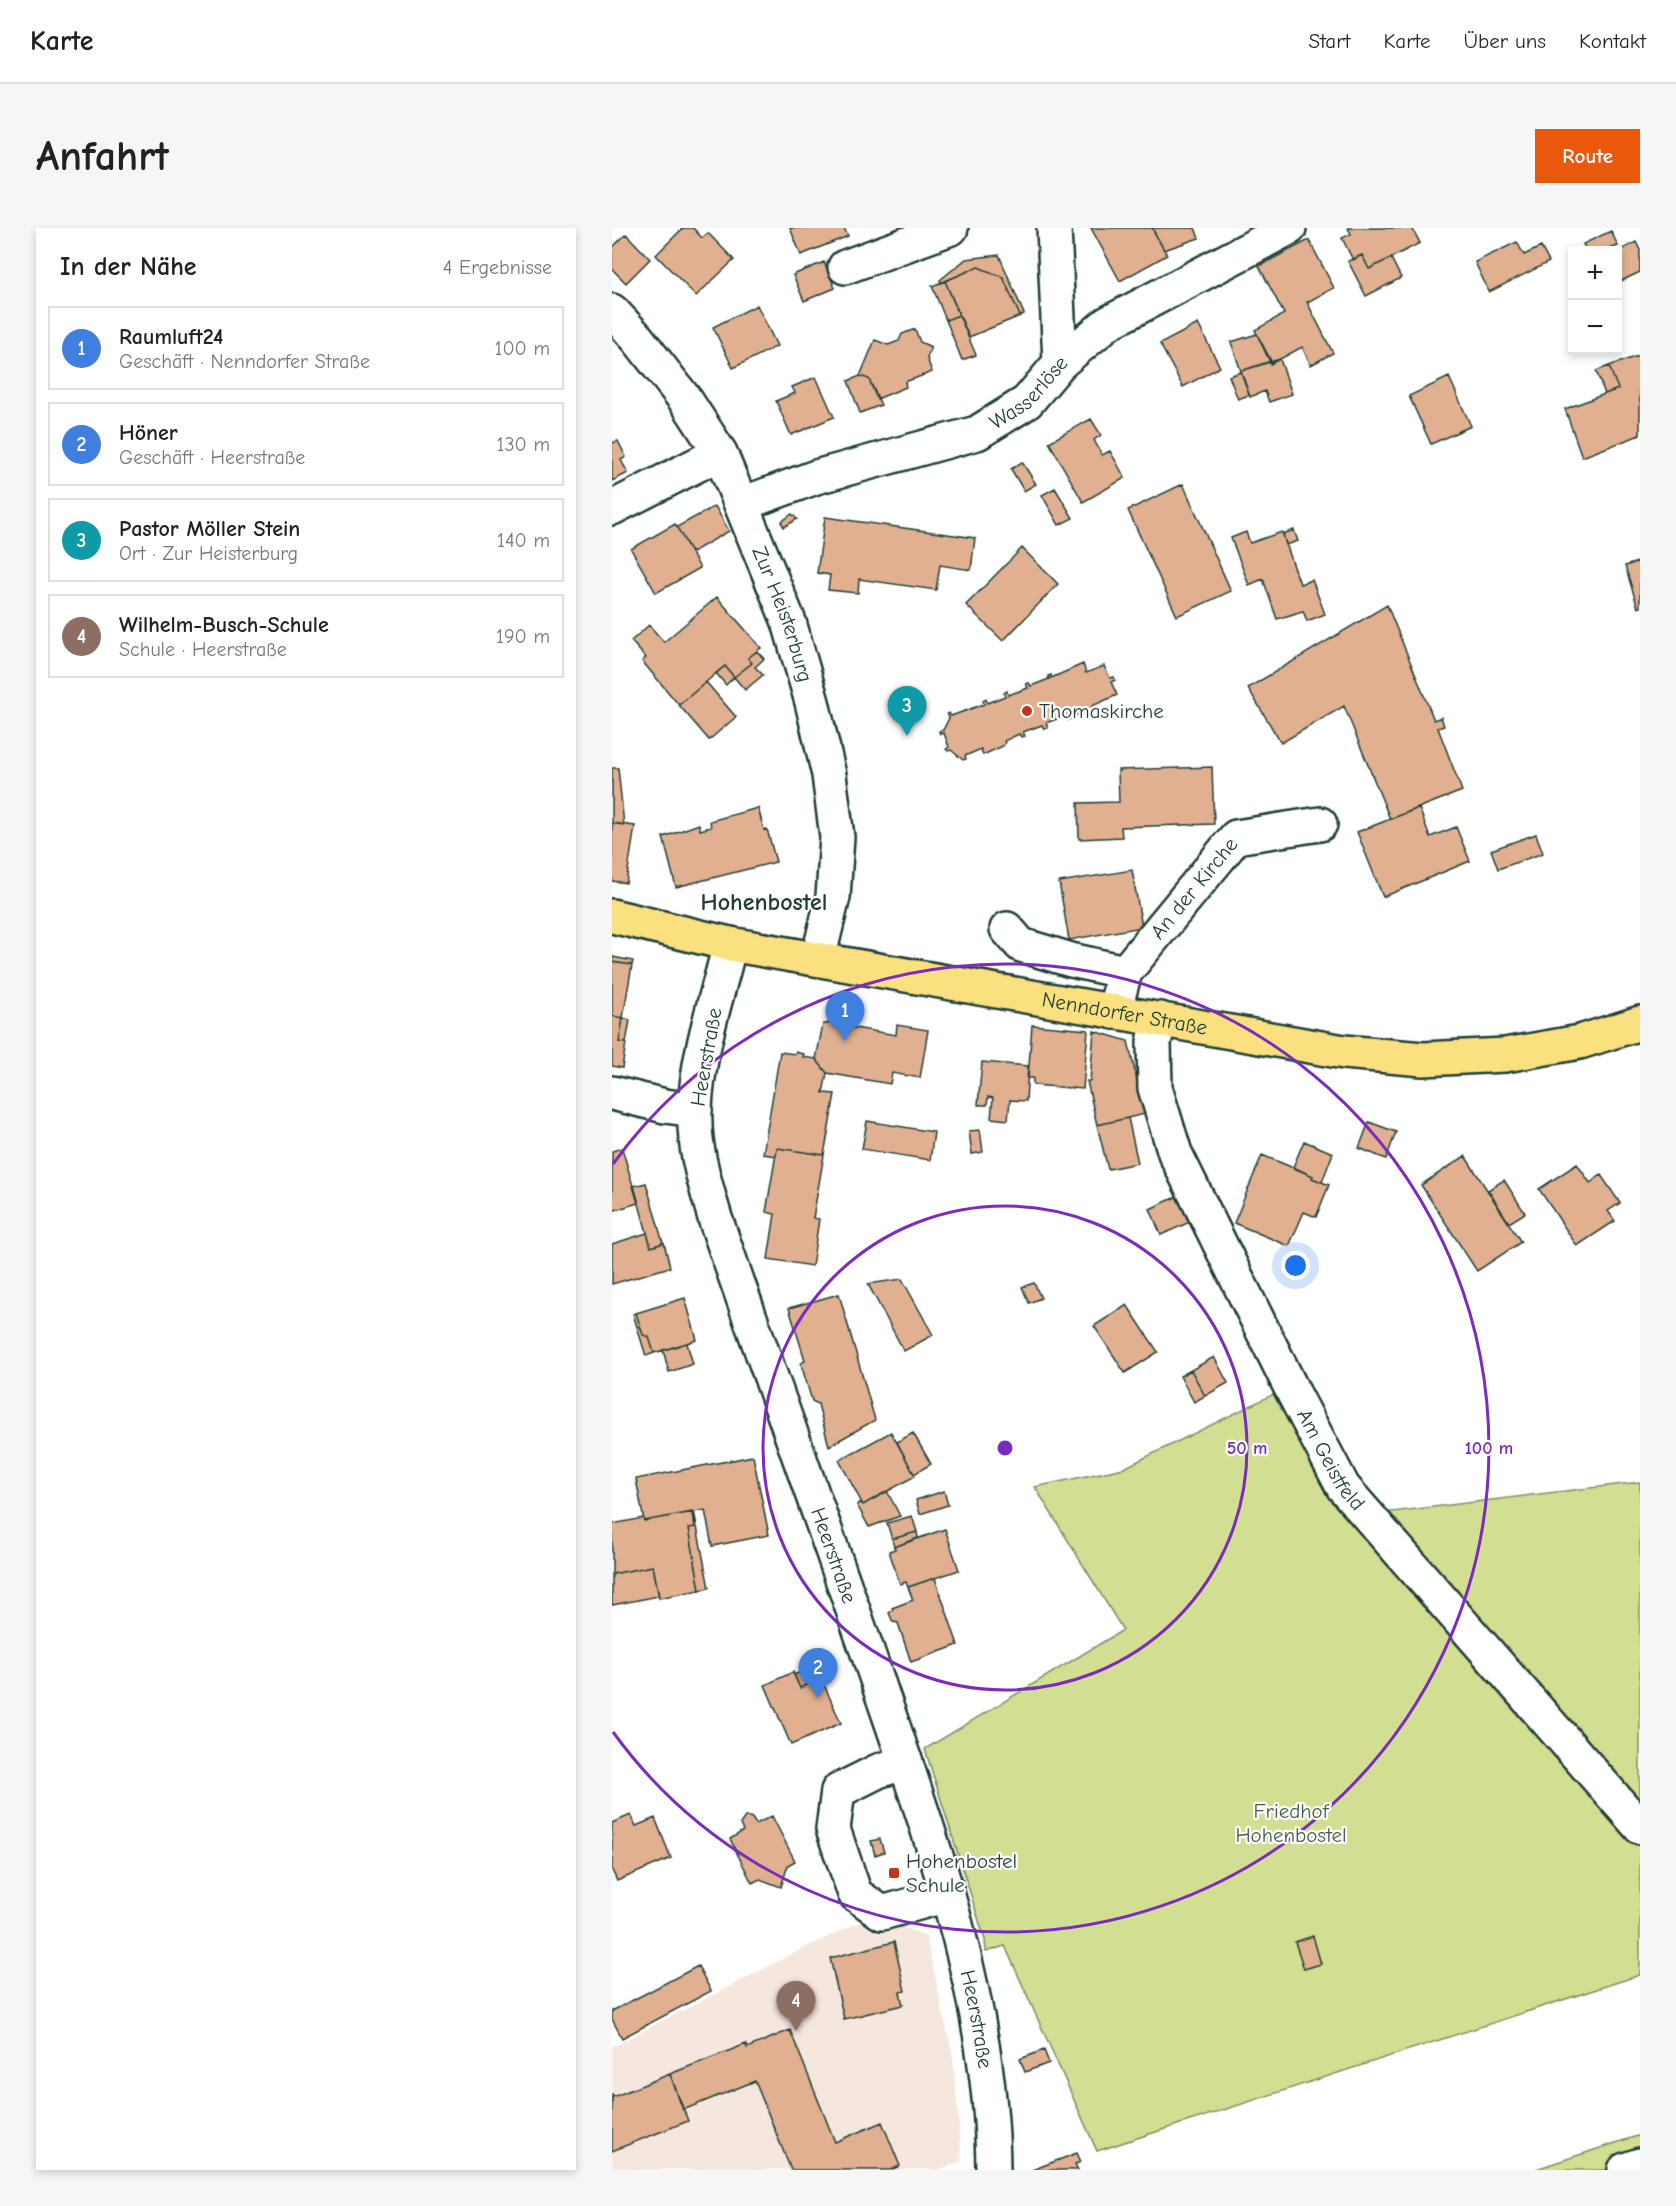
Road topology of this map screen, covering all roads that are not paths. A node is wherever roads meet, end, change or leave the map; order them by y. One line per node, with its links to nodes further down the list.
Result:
1 (951, 228): 4 (street)
2 (1054, 228): 6 (street)
3 (1289, 228): 6 (street, Wasserlöse)
4 (845, 267)
5 (612, 311): 7 (street, Zur Heisterburg)
6 (1060, 363): 8 (street, Wasserlöse)
7 (720, 453): 8 (street, Zur Heisterburg); 9 (street)
8 (742, 504): 14 (street, Zur Heisterburg)
9 (612, 508)
10 (1320, 824): 15 (street, An der Kirche)
11 (612, 916): 13 (main road, Nenndorfer Straße)
12 (1007, 929): 15 (street)
13 (730, 944): 14 (main road, Nenndorfer Straße); 20 (street, Heerstraße)
14 (818, 958): 16 (main road, Nenndorfer Straße)
15 (1125, 972): 16 (street, An der Kirche)
16 (1114, 1012): 17 (main road, Nenndorfer Straße)
17 (1160, 1019): 18 (main road, Nenndorfer Straße); 22 (street, Am Geistfeld)
18 (1640, 1023)
19 (612, 1093): 20 (street)
20 (695, 1110): 21 (street, Heerstraße)
21 (906, 1762): 23 (street, Heerstraße); 23 (street)
22 (1640, 1827)
23 (947, 1894): 25 (street, Heerstraße)
24 (1640, 2165): 26 (street)
25 (993, 2170)
26 (1625, 2170)

